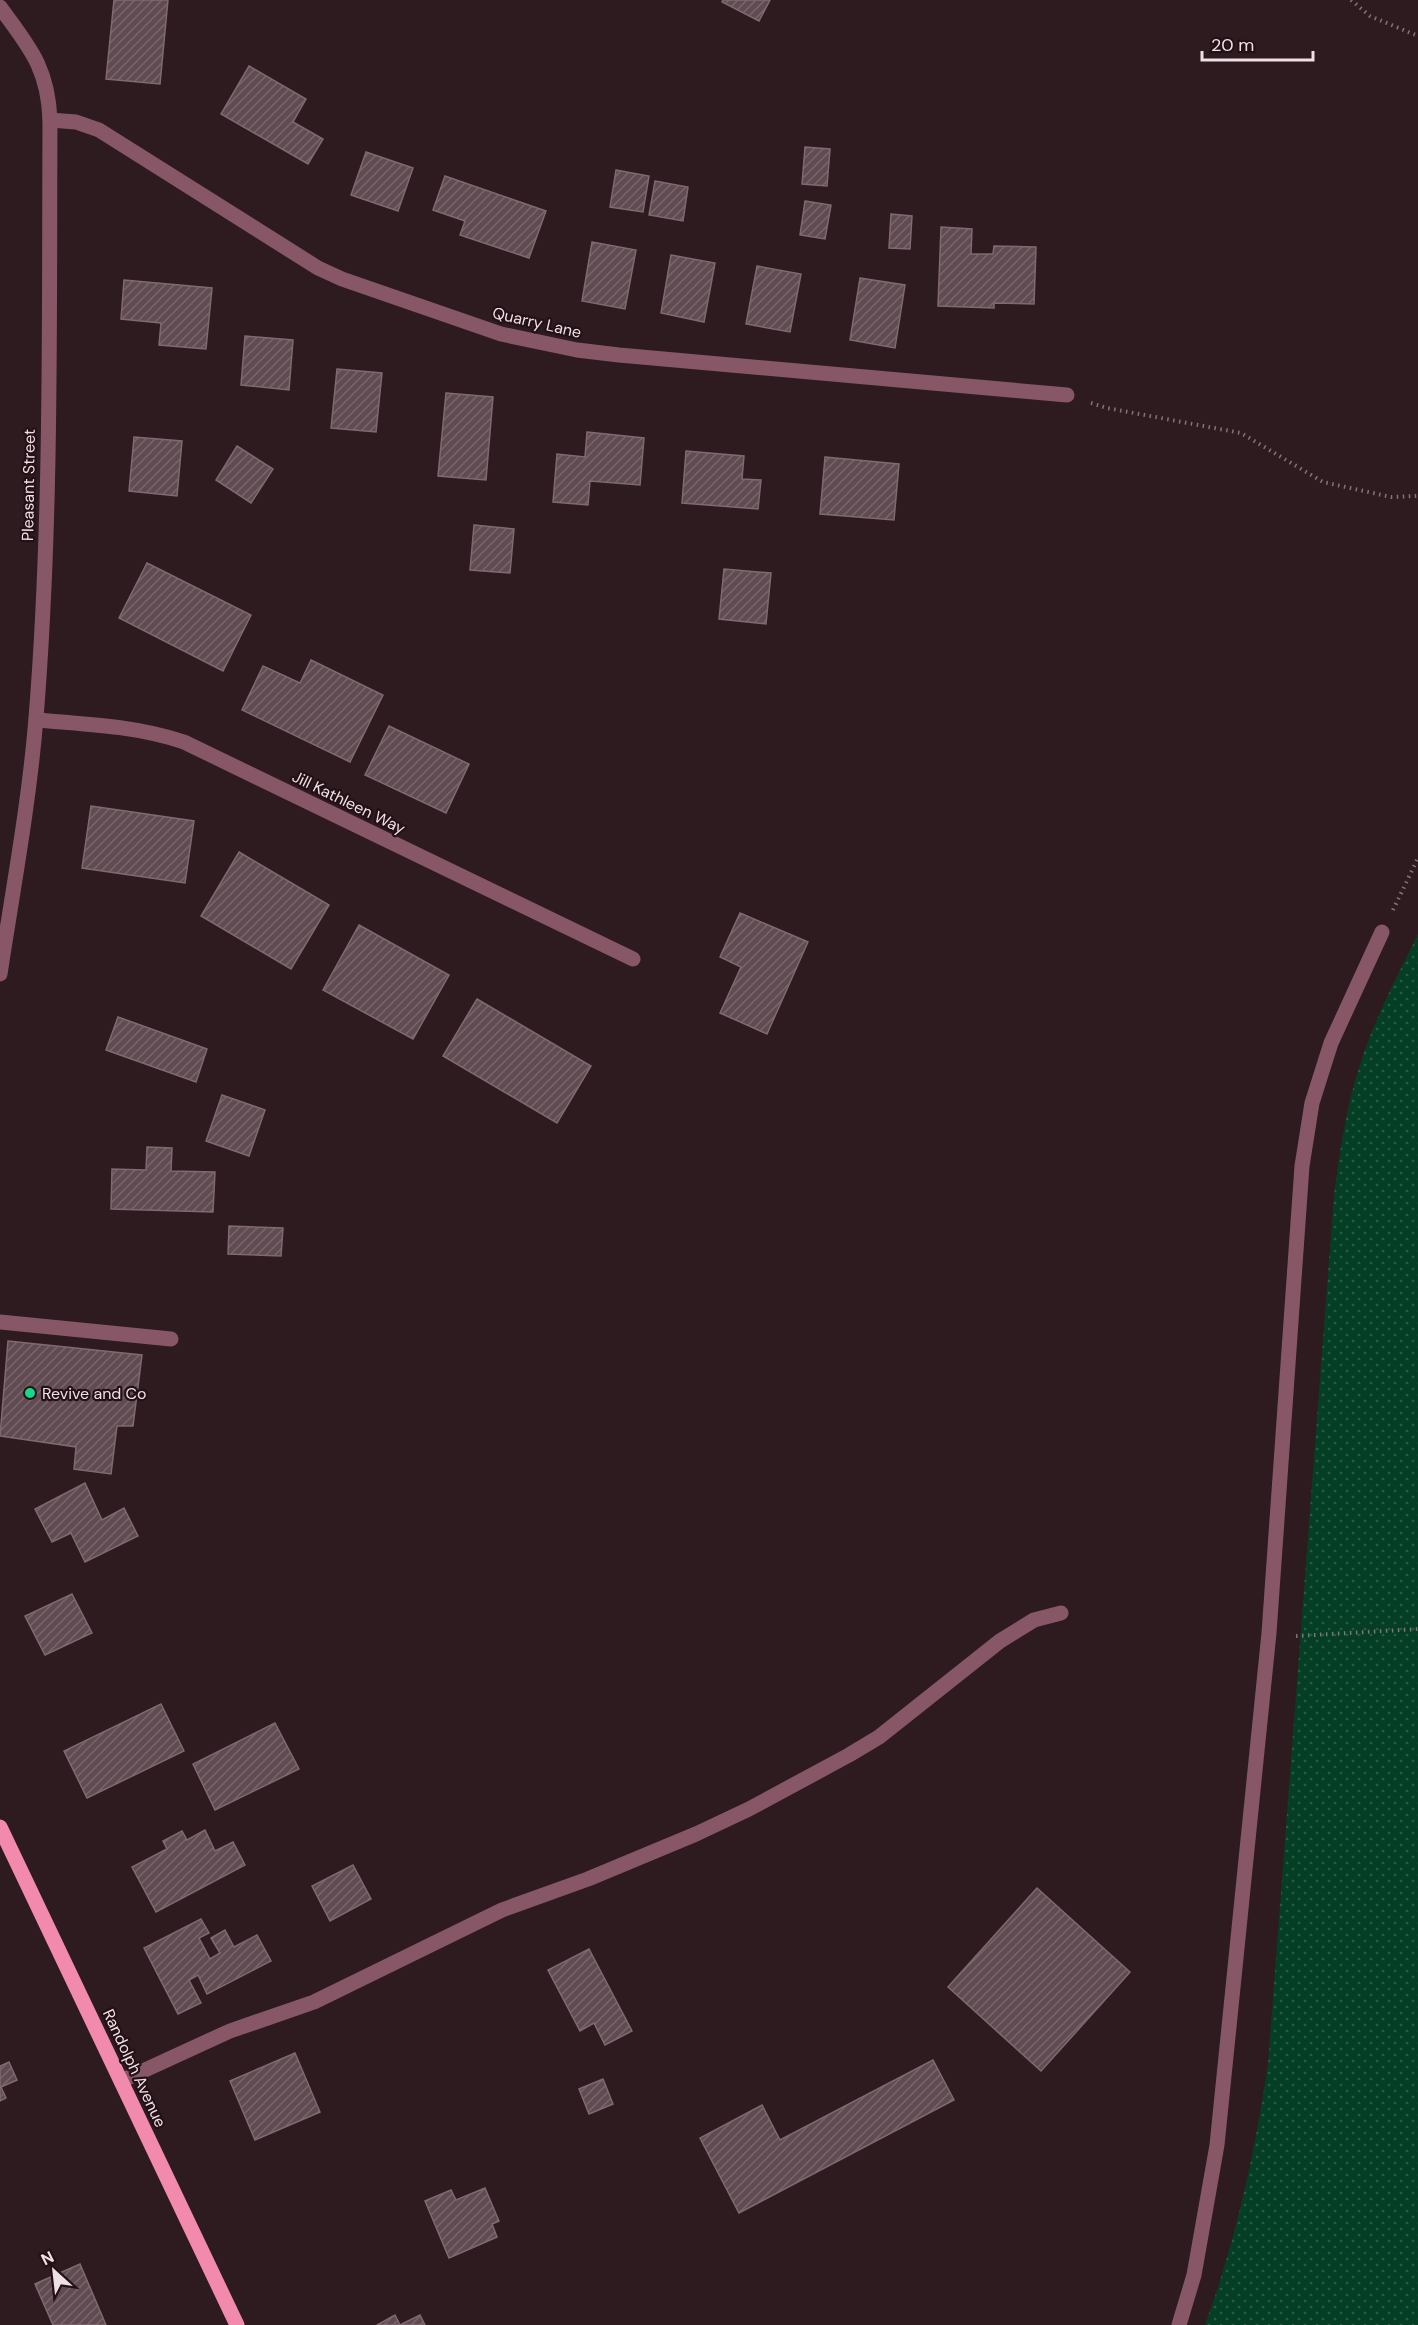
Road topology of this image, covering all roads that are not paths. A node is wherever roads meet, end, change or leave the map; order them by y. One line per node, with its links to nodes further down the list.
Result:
1 (0, 7): 2 (street, Pleasant Street)
2 (50, 120): 3 (street, Quarry Lane); 4 (street, Pleasant Street)
3 (1067, 395)
4 (36, 720): 6 (street, Jill Kathleen Way); 7 (street, Pleasant Street)
5 (1382, 932): 14 (street)
6 (633, 959)
7 (0, 975)
8 (0, 1322): 9 (street)
9 (171, 1339)
10 (1062, 1612): 12 (street)
11 (0, 1827): 12 (main road, Randolph Avenue)
12 (121, 2081): 13 (main road, Randolph Avenue)
13 (237, 2325)
14 (1179, 2325)

